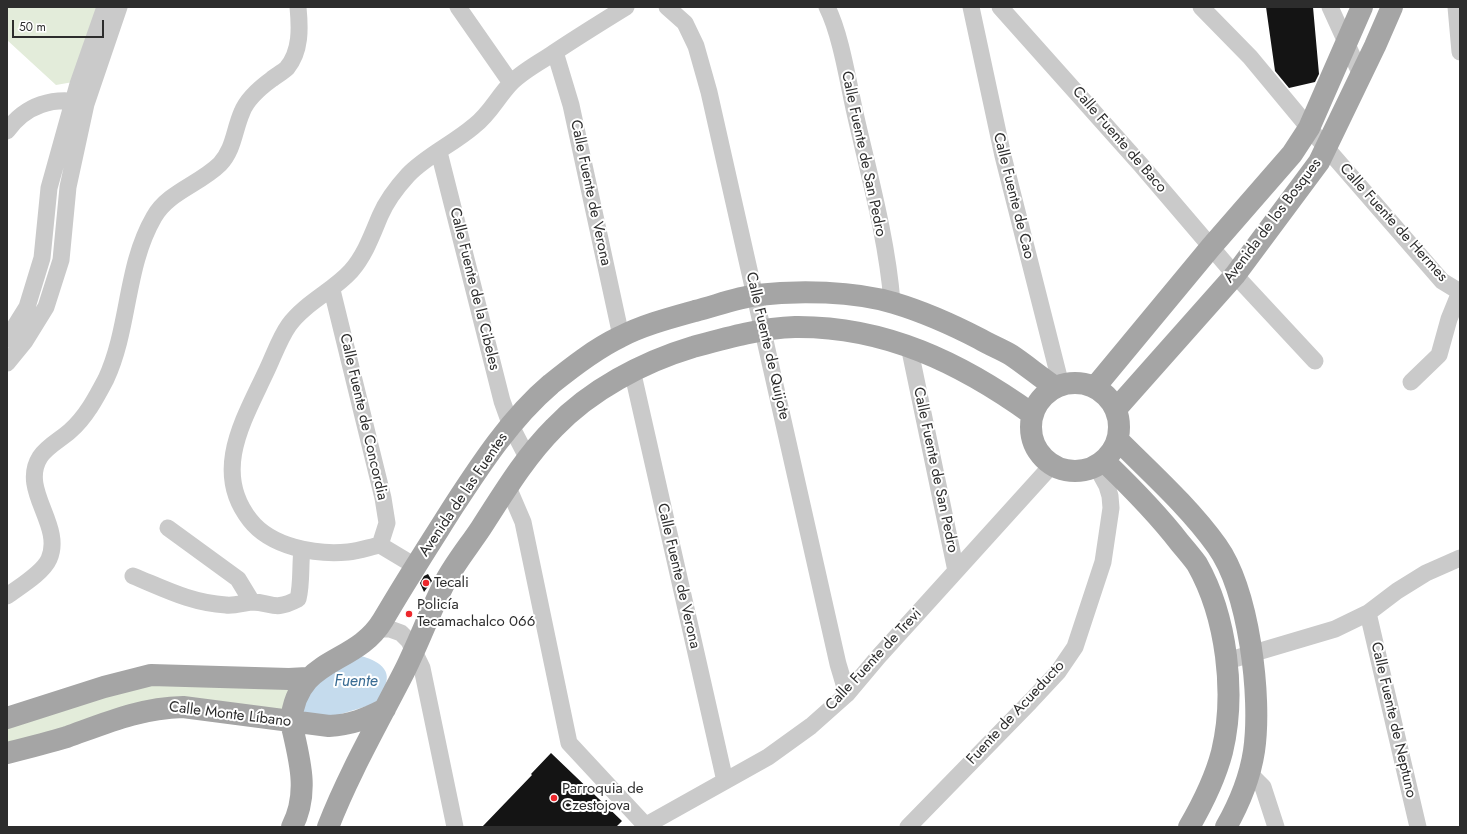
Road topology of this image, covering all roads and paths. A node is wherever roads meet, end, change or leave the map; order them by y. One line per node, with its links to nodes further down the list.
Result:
1 (105, 7): 20 (street)
2 (120, 7): 20 (street)
3 (298, 7): 56 (street)
4 (458, 7): 19 (street)
5 (626, 7): 16 (street)
6 (667, 7): 29 (street, Calle Fuente de Quijote)
7 (827, 7): 30 (street, Calle Fuente de San Pedro)
8 (971, 7): 39 (street, Calle Fuente de Cao)
9 (1000, 7): 25 (street, Calle Fuente de Baco)
10 (1201, 7): 21 (street, Calle Fuente de Hermes)
11 (1330, 7): 15 (street)
12 (1362, 7): 15 (main road, Avenida de los Bosques)
13 (1392, 7): 18 (main road, Avenida de los Bosques)
14 (1456, 7): 17 (street)
15 (1345, 43): 18 (street); 21 (main road, Avenida de los Bosques)
16 (555, 52): 19 (street); 32 (street, Calle Fuente de Verona)
17 (1460, 52)
18 (1361, 75): 23 (main road, Avenida de los Bosques)
19 (511, 83): 24 (street)
20 (80, 102): 22 (street); 33 (street); 36 (street)
21 (1309, 128): 23 (street, Calle Fuente de Hermes); 25 (main road, Avenida de los Bosques)
22 (7, 131)
23 (1326, 147): 26 (main road, Avenida de los Bosques); 28 (street, Calle Fuente de Hermes)
24 (439, 152): 27 (street); 43 (street, Calle Fuente de la Cibeles)
25 (1211, 247): 26 (street, Calle Fuente de Baco); 40 (main road, Avenida de los Bosques)
26 (1235, 275): 35 (street, Calle Fuente de Baco); 41 (main road, Avenida de los Bosques)
27 (332, 290): 50 (street, Calle Fuente de Concordia); 51 (street)
28 (1460, 292): 38 (street)
29 (756, 295): 30 (main road, Avenida de las Fuentes); 31 (street, Calle Fuente de Quijote); 32 (main road, Avenida de las Fuentes)
30 (892, 302): 39 (main road, Avenida de las Fuentes)
31 (763, 330): 34 (main road); 37 (main road); 64 (street, Calle Fuente de Quijote)
32 (621, 336): 43 (main road, Avenida de las Fuentes)
33 (7, 339)
34 (909, 346): 42 (main road); 54 (street, Calle Fuente de San Pedro)
35 (1315, 361)
36 (7, 363)
37 (632, 370): 45 (main road); 70 (street, Calle Fuente de Verona)
38 (1411, 382)
39 (1058, 386): 40 (main road); 42 (main road)
40 (1095, 387): 41 (main road)
41 (1116, 409): 44 (main road)
42 (1032, 414): 47 (main road)
43 (511, 426): 45 (street, Calle Fuente de la Cibeles); 53 (main road, Avenida de las Fuentes)
44 (1118, 440): 46 (main road); 61 (main road)
45 (528, 459): 48 (main road)
46 (1100, 464): 47 (main road); 62 (main road); 75 (street, Fuente de Acueducto)
47 (1052, 465): 54 (street, Calle Fuente de Trevi)
48 (508, 487): 60 (main road); 71 (street)
49 (168, 528): 57 (street)
50 (380, 545): 51 (street); 53 (street)
51 (302, 549): 57 (street)
52 (1460, 558): 58 (street)
53 (415, 566): 59 (main road, Avenida de las Fuentes)
54 (956, 571): 64 (street, Calle Fuente de Trevi)
55 (133, 576): 57 (street)
56 (7, 596)
57 (252, 602)
58 (1368, 613): 61 (street); 79 (street, Calle Fuente de Neptuno)
59 (378, 629): 60 (street); 63 (main road, Avenida de las Fuentes)
60 (414, 651): 65 (main road); 74 (street)
61 (1252, 654): 62 (street); 69 (main road)
62 (1227, 661): 76 (main road)
63 (307, 678): 66 (main road); 67 (main road)
64 (848, 694): 70 (street, Calle Fuente de Trevi)
65 (385, 709): 67 (main road, Calle Monte Líbano); 73 (main road)
66 (7, 718)
67 (291, 722): 68 (main road, Calle Monte Líbano); 72 (main road)
68 (7, 753)
69 (1249, 773): 77 (main road); 78 (street)
70 (725, 781): 71 (street, Calle Fuente de Trevi)
71 (645, 826)
72 (292, 827)
73 (328, 827)
74 (455, 827)
75 (908, 827)
76 (1189, 827)
77 (1226, 827)
78 (1276, 827)
79 (1418, 827)

